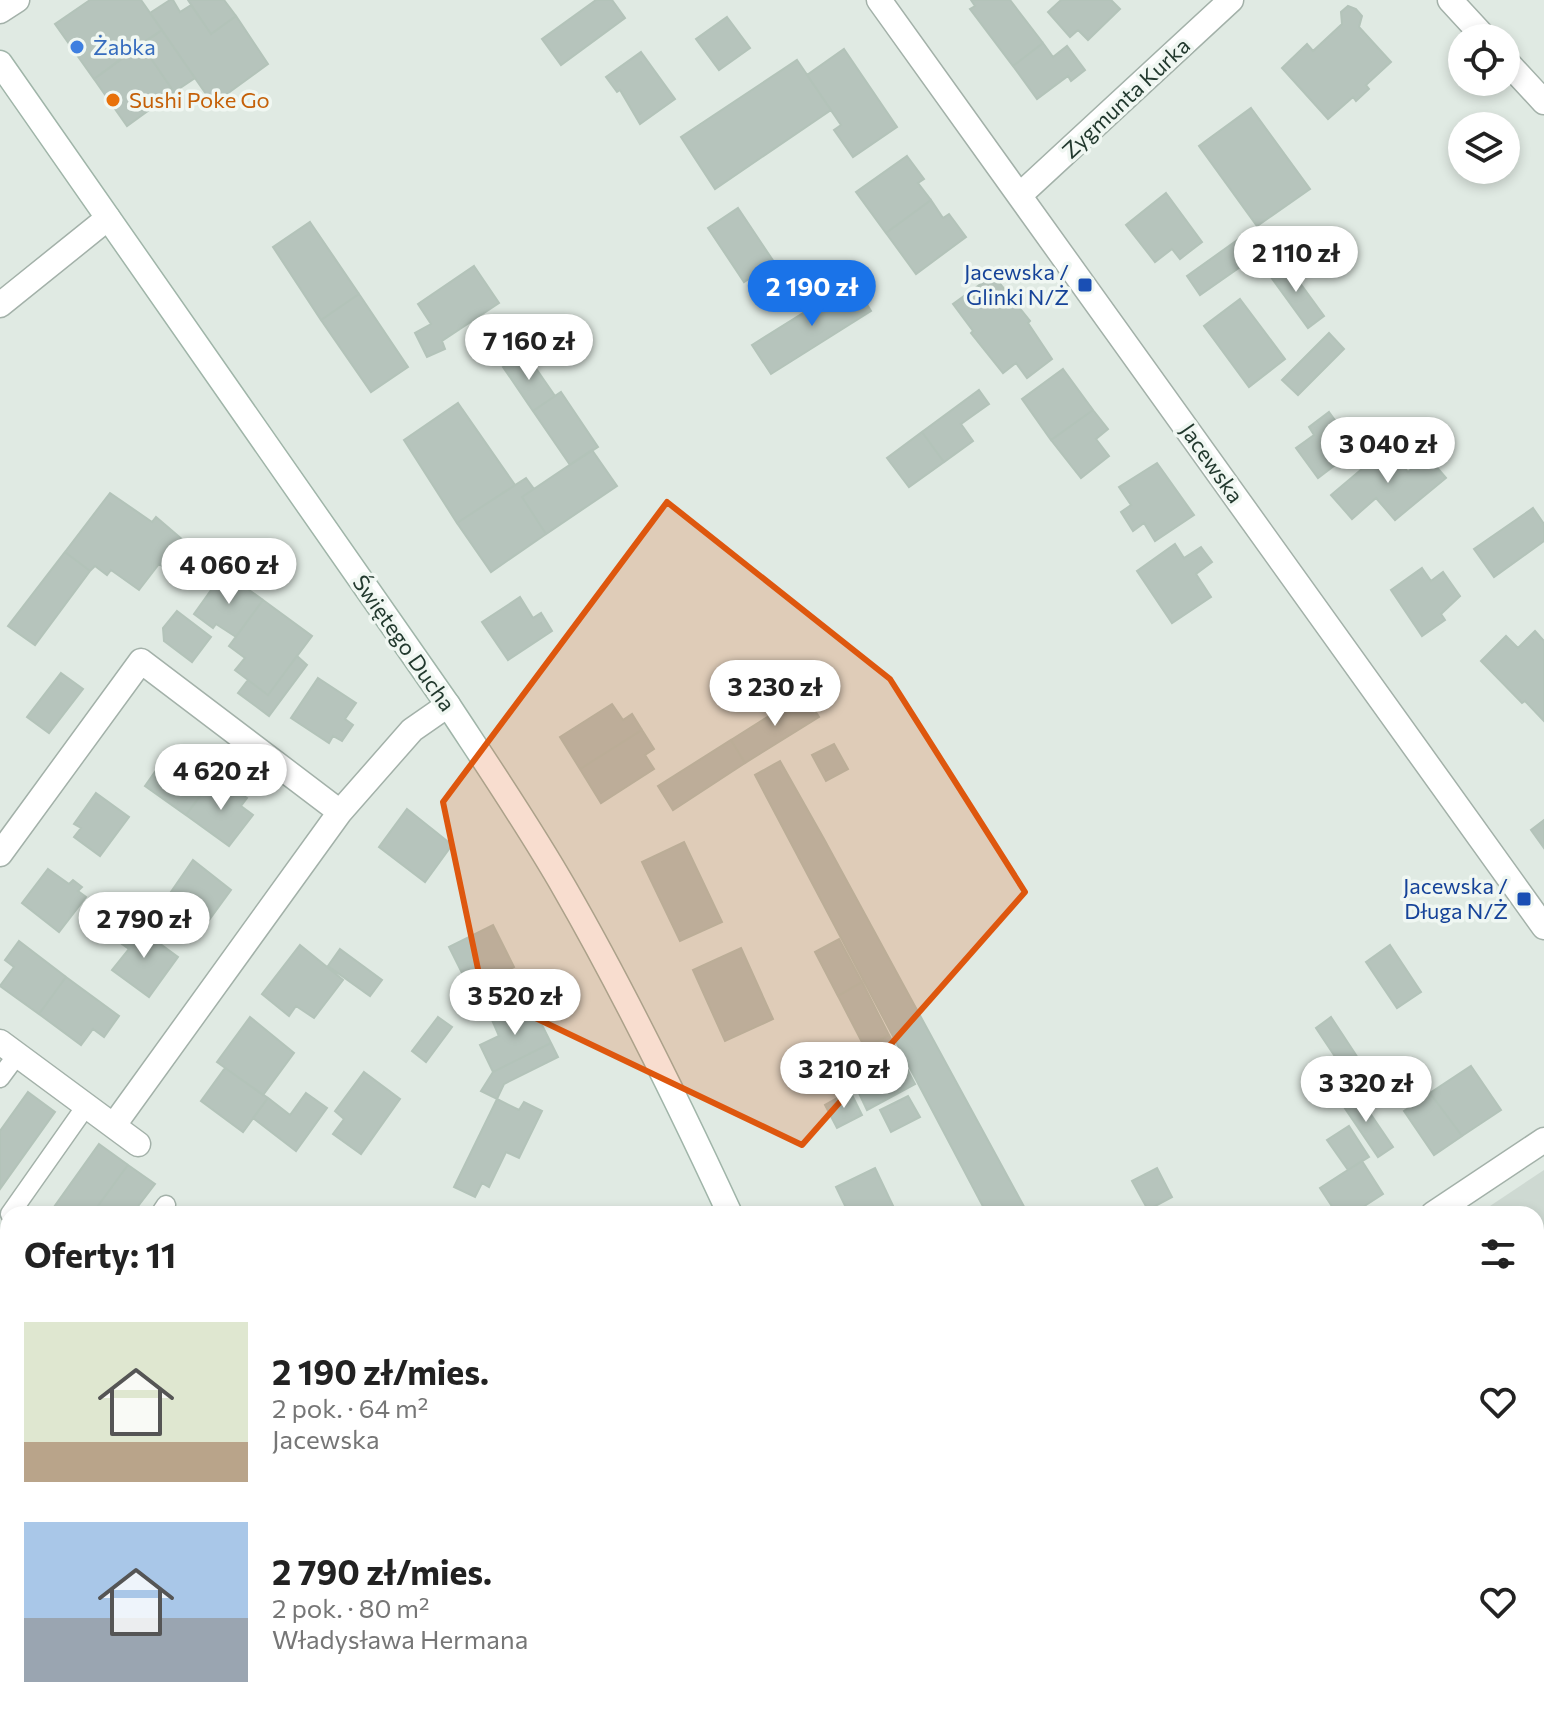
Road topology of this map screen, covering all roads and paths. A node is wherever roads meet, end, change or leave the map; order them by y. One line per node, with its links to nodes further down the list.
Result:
1 (17, 0): 5 (street)
2 (879, 0): 10 (street, Jacewska)
3 (1231, 0): 10 (street, Zygmunta Kurka)
4 (1450, 0): 6 (street)
5 (0, 11)
6 (1472, 24)
7 (0, 63): 11 (street, Świętego Ducha)
8 (1520, 76): 9 (street)
9 (1544, 102)
10 (1020, 195): 16 (street, Jacewska)
11 (108, 218): 12 (street); 13 (street, Świętego Ducha)
12 (0, 305)
13 (448, 705): 14 (street); 24 (street, Świętego Ducha)
14 (340, 812): 15 (street); 20 (street)
15 (0, 854)
16 (1544, 927)
17 (9, 1048): 18 (lane); 19 (street)
18 (0, 1078)
19 (86, 1106): 20 (street); 23 (lane)
20 (114, 1125): 22 (street)
21 (1544, 1140): 25 (street)
22 (138, 1144)
23 (15, 1206)
24 (726, 1206)
25 (1445, 1206)

